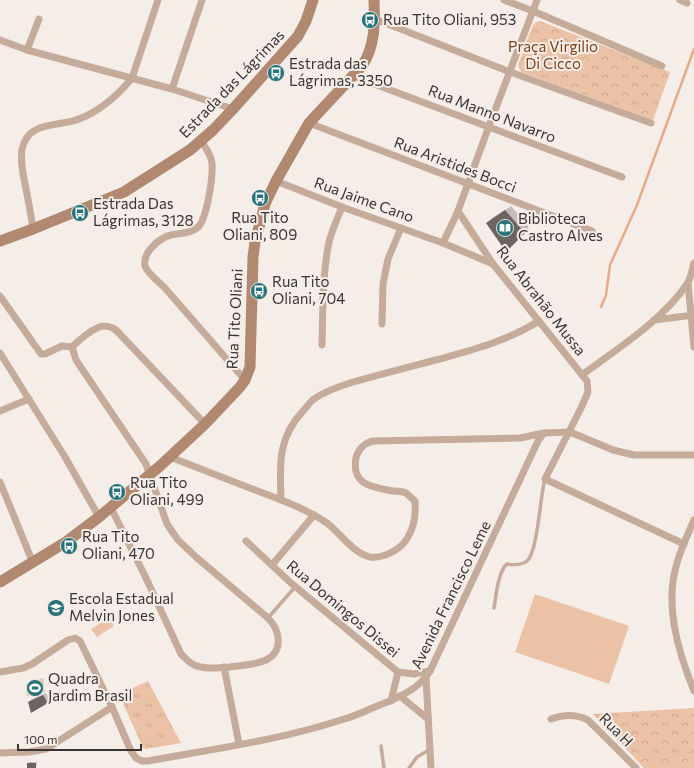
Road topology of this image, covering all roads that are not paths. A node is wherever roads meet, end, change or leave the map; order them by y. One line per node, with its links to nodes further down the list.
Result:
1 (157, 0): 15 (street)
2 (202, 0): 16 (street)
3 (313, 0): 17 (street, Estrada das Lágrimas)
4 (374, 0): 9 (street, Rua Tito Oliani)
5 (504, 0): 7 (street)
6 (537, 0): 7 (street)
7 (533, 11): 12 (street); 13 (street)
8 (39, 19): 11 (street)
9 (375, 19): 13 (street); 14 (street, Rua Tito Oliani)
10 (0, 40): 11 (street)
11 (27, 50): 15 (street)
12 (662, 66)
13 (510, 72): 19 (street); 20 (street)
14 (353, 76): 18 (street, Rua Tito Oliani); 20 (street, Rua Manno Navarro)
15 (132, 78): 16 (street); 28 (street)
16 (172, 89): 17 (street)
17 (233, 109): 21 (street, Estrada das Lágrimas)
18 (310, 122): 23 (street, Rua Tito Oliani); 24 (street, Rua Aristides Bocci)
19 (650, 123)
20 (489, 126): 22 (street, Rua Manno Navarro); 24 (street)
21 (201, 141): 28 (street, Estrada das Lágrimas); 45 (street)
22 (622, 177)
23 (276, 180): 25 (street, Rua Jaime Cano); 45 (street, Rua Tito Oliani)
24 (468, 184): 26 (street); 29 (street, Rua Aristides Bocci)
25 (342, 207): 27 (street, Rua Jaime Cano); 40 (street)
26 (458, 212): 31 (street); 33 (street, Rua Abrahão Mussa)
27 (401, 228): 31 (street, Rua Jaime Cano); 39 (street)
28 (33, 230): 30 (street, Estrada das Lágrimas)
29 (592, 231)
30 (0, 242)
31 (443, 243): 33 (street, Rua Jaime Cano)
32 (694, 263): 34 (street)
33 (493, 264): 38 (street, Rua Abrahão Mussa)
34 (688, 283): 36 (street); 37 (street)
35 (0, 296): 41 (street)
36 (693, 315): 37 (street); 42 (street)
37 (654, 320): 44 (street)
38 (539, 321): 44 (street, Rua Abrahão Mussa); 56 (street)
39 (382, 324)
40 (322, 345)
41 (72, 347): 48 (street); 53 (street)
42 (694, 347)
43 (0, 353): 46 (street)
44 (582, 375): 49 (street)
45 (245, 380): 48 (street, Rua Tito Oliani)
46 (29, 399): 47 (street); 59 (street)
47 (0, 411)
48 (205, 424): 52 (street, Rua Tito Oliani)
49 (570, 432): 50 (street); 51 (street); 54 (street)
50 (544, 433): 58 (street); 72 (street, Avenida Francisco Leme)
51 (694, 455)
52 (170, 456): 53 (street, Rua Tito Oliani); 56 (street)
53 (151, 474): 57 (street, Rua Tito Oliani); 68 (street)
54 (545, 479): 62 (street); 67 (lane)
55 (0, 482): 63 (street)
56 (281, 500): 58 (street)
57 (111, 508): 59 (street, Rua Tito Oliani); 69 (street)
58 (314, 516): 64 (street, Rua Domingos Dissei)
59 (99, 517): 63 (street, Rua Tito Oliani)
60 (694, 520): 62 (street)
61 (246, 541): 64 (street, Rua Domingos Dissei)
62 (684, 544): 73 (street)
63 (33, 563): 65 (street, Rua Tito Oliani)
64 (272, 565): 66 (street, Rua Domingos Dissei)
65 (0, 582)
66 (295, 587): 68 (lane); 71 (street, Rua Domingos Dissei)
67 (494, 608)
68 (268, 618): 69 (street)
69 (224, 667): 79 (street)
70 (0, 672): 76 (street)
71 (398, 672): 72 (street, Rua Domingos Dissei); 75 (street, Rua Domingos Dissei)
72 (428, 674): 74 (street, Avenida Francisco Leme); 77 (street)
73 (694, 691)
74 (400, 696): 75 (street, Avenida Francisco Leme); 77 (street)
75 (391, 701): 79 (street, Avenida Francisco Leme)
76 (112, 707): 79 (street, Avenida Francisco Leme); 82 (street)
77 (428, 719): 81 (street)
78 (551, 719): 86 (street, Rua H)
79 (239, 744)
80 (381, 746): 83 (lane)
81 (429, 750): 84 (lane); 85 (street)
82 (0, 753)
83 (384, 768)
84 (409, 768)
85 (431, 768)
86 (636, 768)

